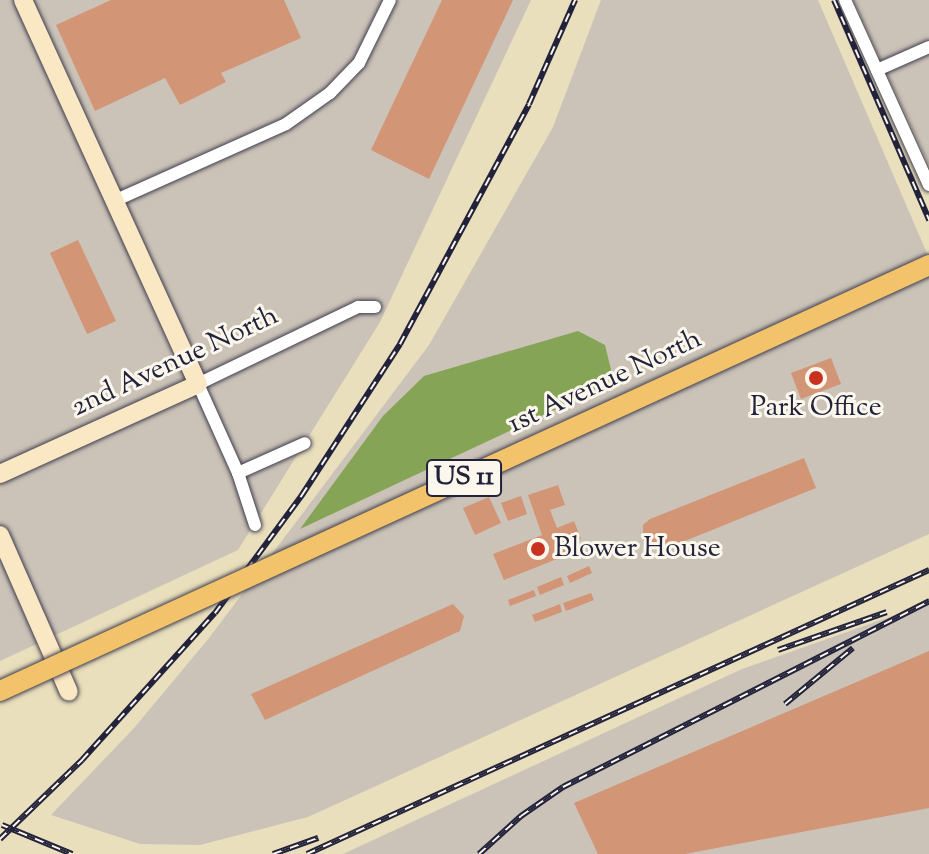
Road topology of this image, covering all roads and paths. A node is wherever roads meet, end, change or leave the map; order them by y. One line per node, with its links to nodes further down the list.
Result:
1 (23, 0): 7 (street)
2 (390, 0): 7 (street)
3 (845, 0): 5 (street)
4 (929, 47): 5 (street)
5 (877, 70): 6 (street)
6 (929, 185)
7 (114, 201): 10 (street)
8 (929, 265): 16 (main road, 1st Avenue North / US 11, bridge)
9 (375, 307): 10 (street, 2nd Avenue North)
10 (198, 384): 12 (street); 13 (street, 2nd Avenue North)
11 (305, 443): 12 (street)
12 (238, 473): 14 (street)
13 (0, 474)
14 (255, 525)
15 (0, 535): 17 (street)
16 (0, 691)
17 (69, 692)

